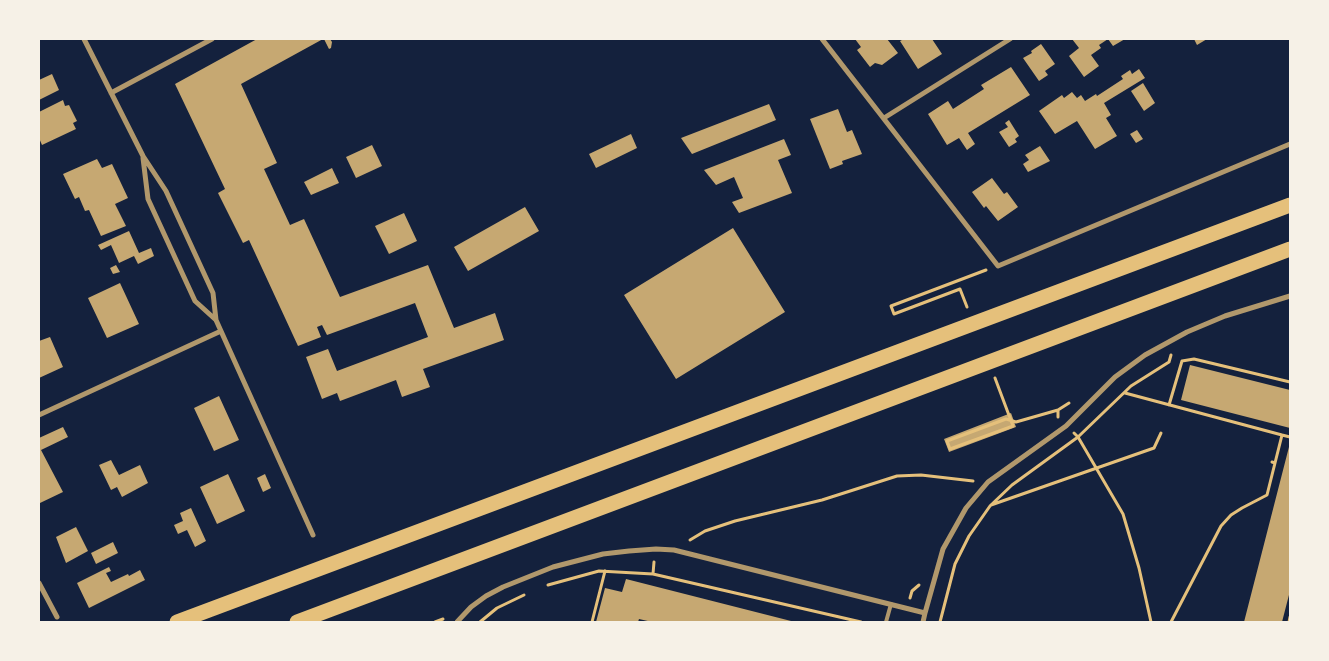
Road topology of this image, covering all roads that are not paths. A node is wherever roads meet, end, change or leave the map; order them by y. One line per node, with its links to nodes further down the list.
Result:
1 (84, 39): 5 (street)
2 (212, 39): 5 (street)
3 (822, 39): 6 (street)
4 (1010, 39): 6 (street)
5 (111, 93): 8 (street)
6 (884, 118): 7 (street)
7 (1290, 144)
8 (143, 156): 12 (street); 12 (street)
9 (1290, 205): 20 (highway)
10 (1290, 249): 21 (highway)
11 (1290, 296): 18 (street)
12 (216, 320): 13 (street)
13 (221, 331): 14 (street); 15 (street)
14 (39, 415)
15 (313, 535)
16 (39, 583): 19 (street)
17 (890, 604): 18 (street); 22 (street); 23 (lane)
18 (925, 613): 24 (street)
19 (56, 617)
20 (177, 622)
21 (297, 622)
22 (457, 622)
23 (886, 622)
24 (923, 622)

